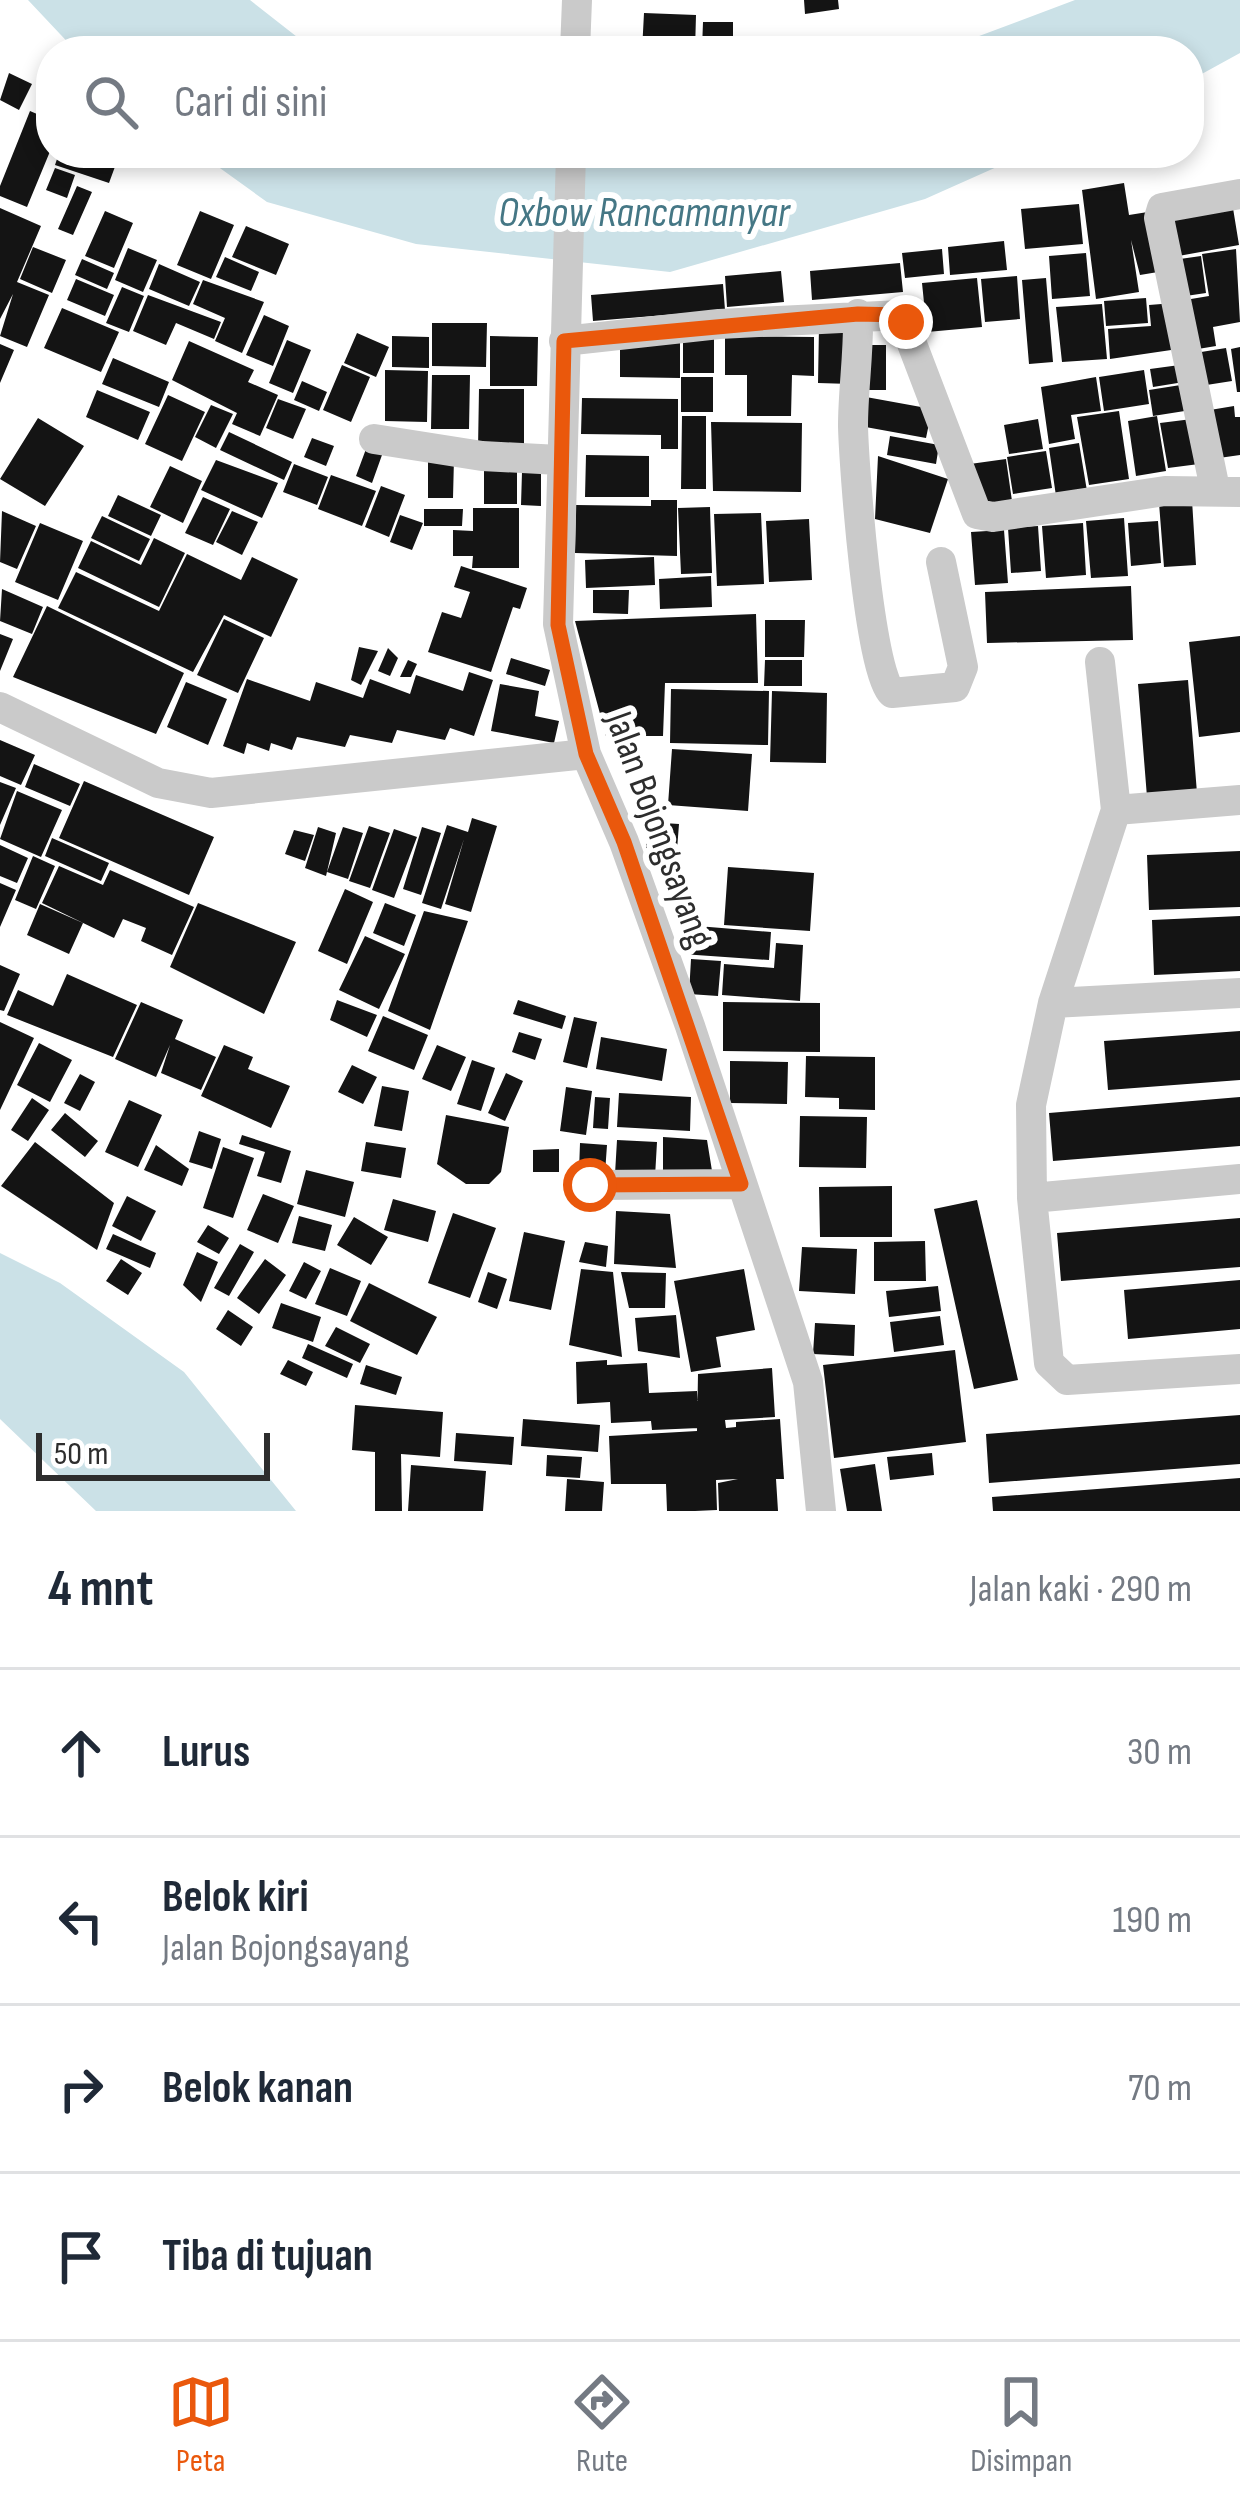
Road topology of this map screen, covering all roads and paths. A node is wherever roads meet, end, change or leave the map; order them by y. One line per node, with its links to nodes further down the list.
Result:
1 (578, 0): 2 (street)
2 (576, 36)
3 (570, 168): 6 (street, Jalan Bojongsayang)
4 (1240, 194): 9 (street)
5 (858, 314): 6 (street); 9 (street); 10 (street)
6 (564, 335): 8 (street, Jalan Bojongsayang)
7 (374, 439): 8 (street)
8 (559, 460): 13 (street, Jalan Bojongsayang)
9 (1227, 491)
10 (941, 562)
11 (1100, 662): 15 (street)
12 (0, 706): 13 (street)
13 (586, 754): 19 (street, Jalan Bojongsayang)
14 (1240, 800): 15 (street)
15 (1116, 810): 17 (street)
16 (1240, 993): 17 (street)
17 (1053, 1003): 21 (street)
18 (1240, 1179): 21 (street)
19 (741, 1184): 20 (street); 23 (street, Jalan Bojongsayang)
20 (590, 1185)
21 (1032, 1198): 22 (street)
22 (1240, 1369)
23 (821, 1511)

